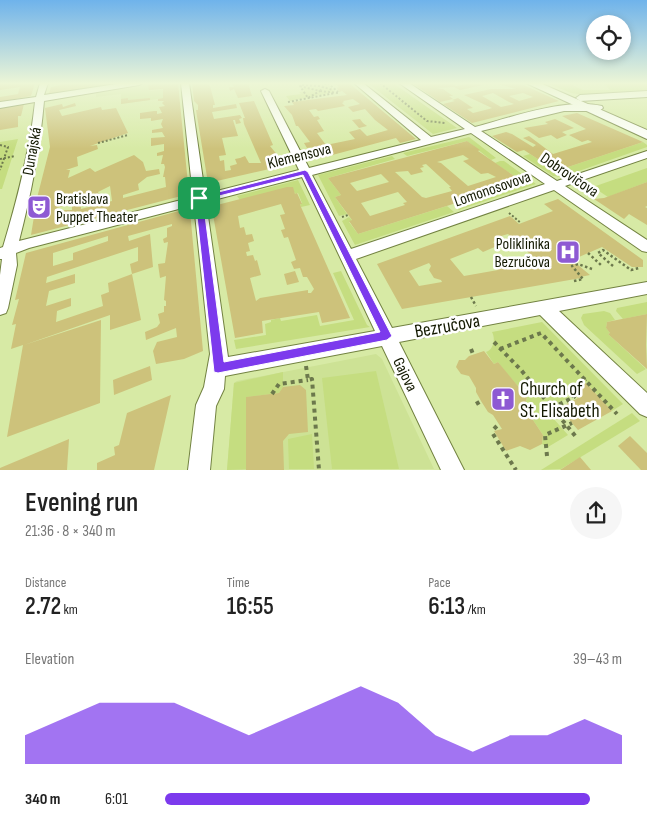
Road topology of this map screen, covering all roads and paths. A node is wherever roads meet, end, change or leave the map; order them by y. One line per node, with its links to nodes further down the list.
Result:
1 (39, 105): 33 (street, Dunajská)
2 (187, 105): 27 (street)
3 (272, 105): 25 (street, Gajova)
4 (385, 105): 17 (street)
5 (409, 105): 12 (path)
6 (436, 105): 14 (street, Dobrovičova)
7 (572, 105): 14 (street, Klemensova)
8 (584, 105): 16 (main road)
9 (588, 105): 11 (main road)
10 (605, 105): 11 (street)
11 (604, 110): 13 (main road)
12 (451, 124)
13 (647, 129)
14 (473, 130): 17 (street, Klemensova); 26 (street, Dobrovičova)
15 (128, 135): 18 (path)
16 (647, 135)
17 (430, 141): 25 (street, Klemensova)
18 (98, 143)
19 (0, 145): 22 (path)
20 (647, 154): 26 (street, Lomonosovova)
21 (15, 156): 22 (path)
22 (4, 158): 23 (path); 24 (path)
23 (0, 159)
24 (0, 170)
25 (305, 172): 27 (street, Klemensova); 35 (street, Gajova)
26 (555, 185): 32 (street, Dobrovičova); 35 (street, Lomonosovova)
27 (199, 198): 33 (street, Klemensova); 51 (street)
28 (518, 210): 31 (path)
29 (348, 215): 30 (path)
30 (338, 218)
31 (521, 223)
32 (647, 247)
33 (5, 252): 43 (street, Dunajská)
34 (588, 253): 36 (path)
35 (348, 256): 46 (street, Gajova)
36 (602, 266)
37 (613, 266): 38 (path)
38 (640, 268)
39 (592, 269): 40 (path)
40 (574, 281)
41 (647, 288): 44 (street, Bezručova)
42 (471, 297): 45 (path)
43 (0, 308)
44 (544, 308): 46 (street, Bezručova); 58 (street)
45 (478, 309)
46 (387, 336): 51 (street, Bezručova); 70 (street, Gajova)
47 (494, 342): 49 (path)
48 (470, 349): 50 (path)
49 (500, 349): 53 (path); 59 (path)
50 (474, 354)
51 (218, 368): 68 (street)
52 (306, 368): 54 (path)
53 (586, 379): 59 (path); 60 (path)
54 (308, 380): 55 (path); 69 (path)
55 (272, 394)
56 (481, 401): 57 (path)
57 (476, 404)
58 (647, 407)
59 (552, 408): 63 (path)
60 (617, 414)
61 (572, 423): 63 (path)
62 (494, 426): 64 (path)
63 (567, 426): 66 (path); 67 (path)
64 (498, 430)
65 (493, 434): 71 (path)
66 (577, 438)
67 (547, 456)
68 (199, 470)
69 (319, 470)
70 (453, 470)
71 (516, 470)

